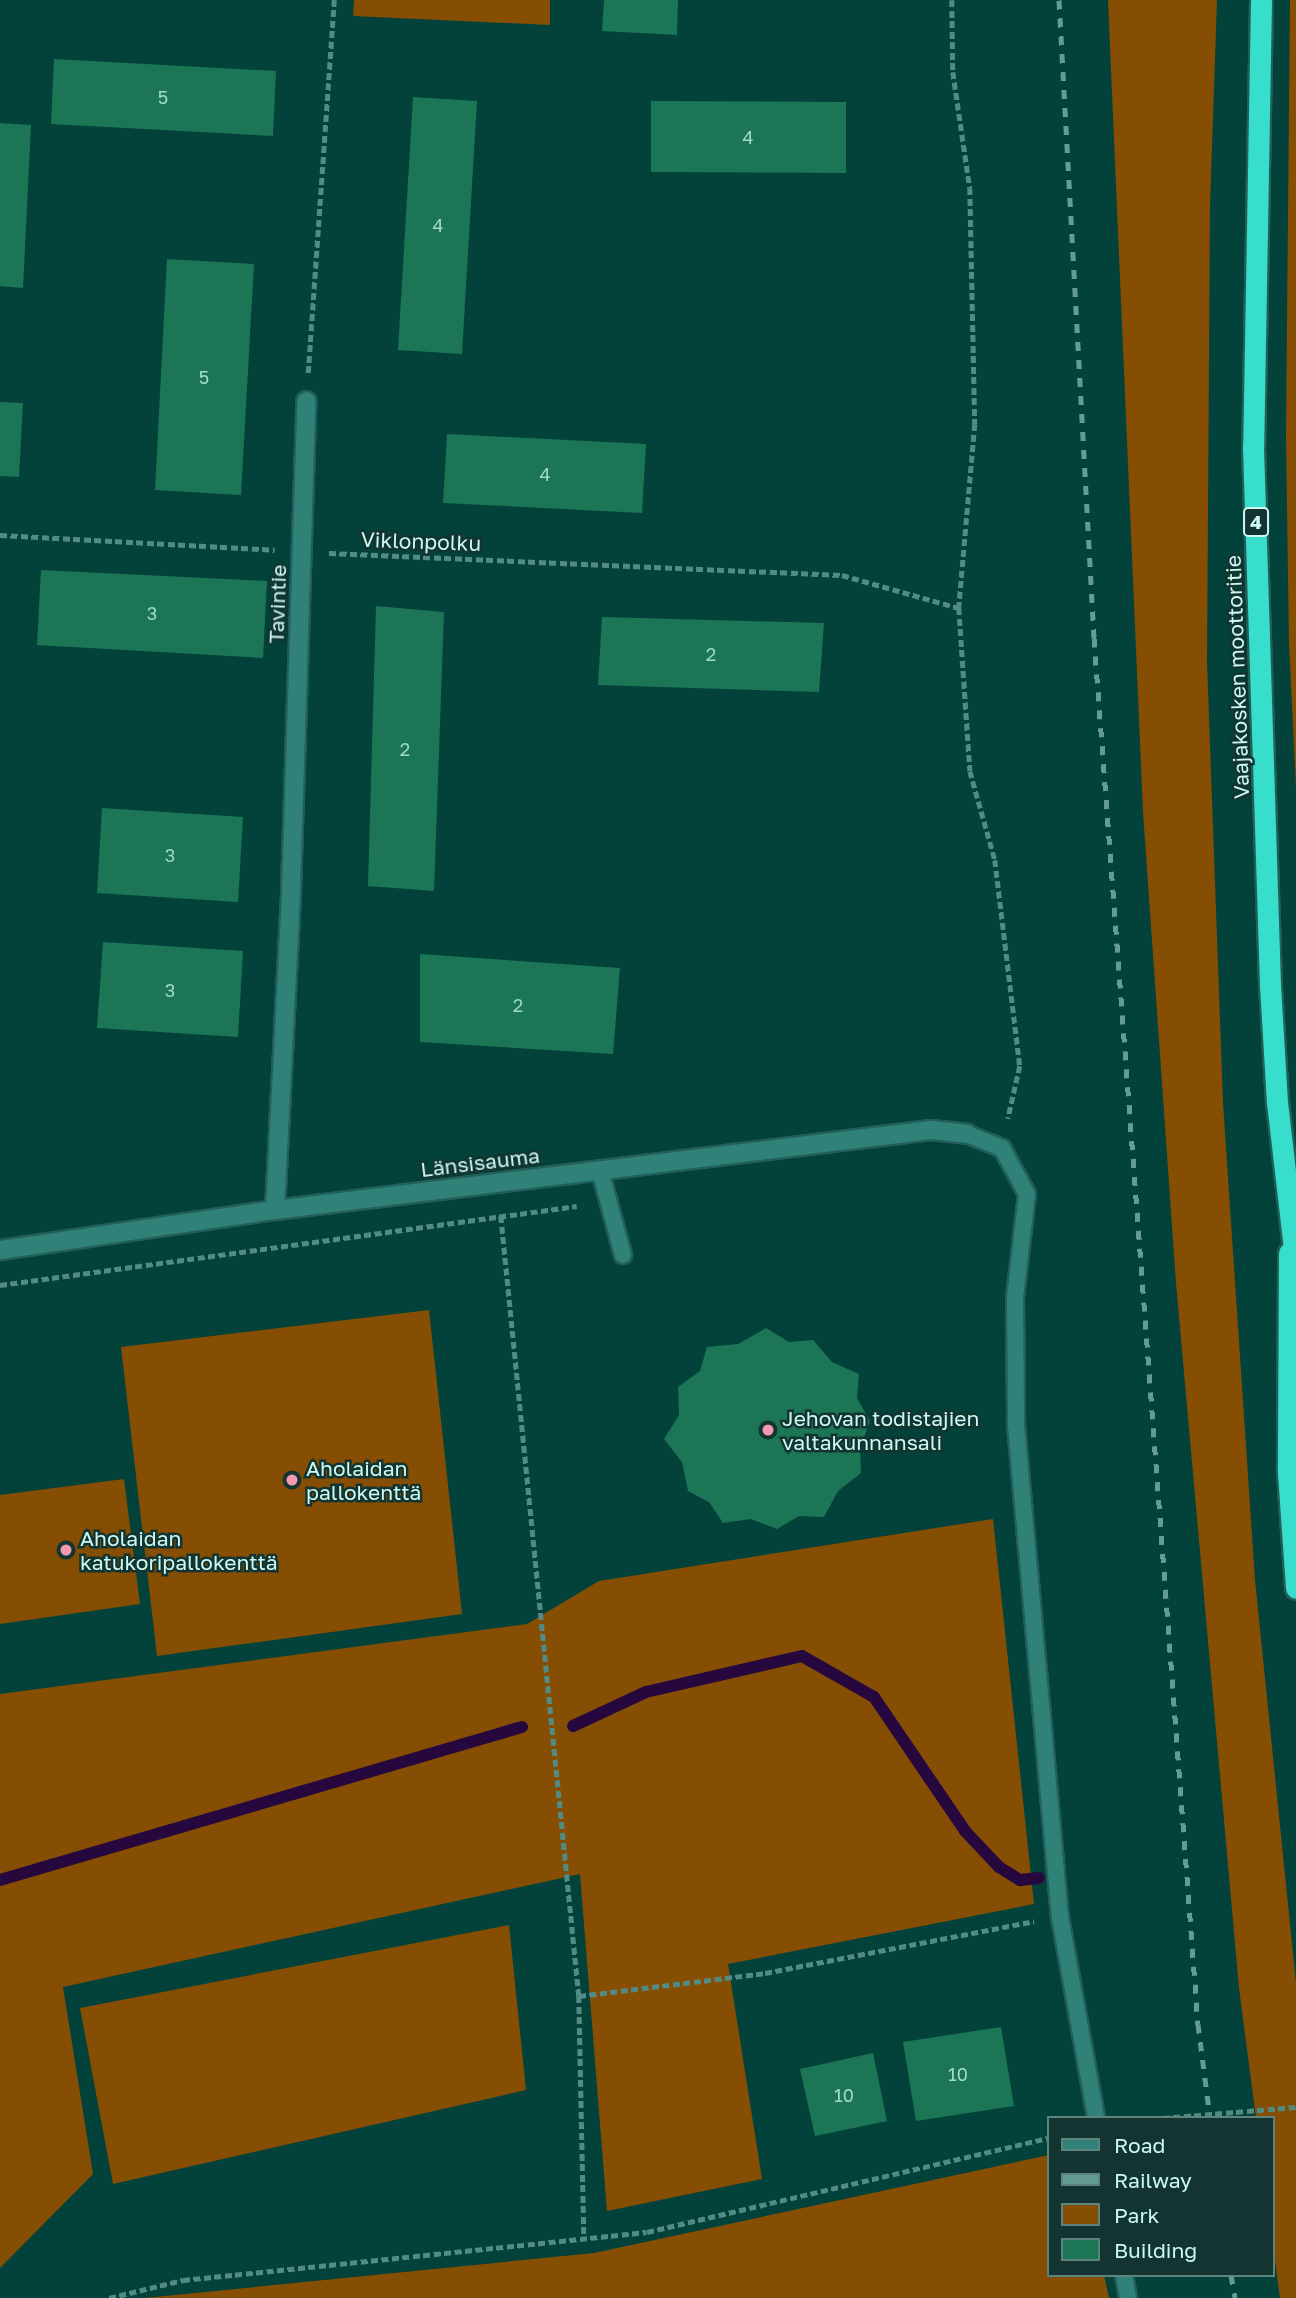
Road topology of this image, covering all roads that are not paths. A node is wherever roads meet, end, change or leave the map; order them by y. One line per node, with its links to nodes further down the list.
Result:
1 (1261, 0): 6 (highway, Vaajakosken moottoritie / 4)
2 (306, 401): 5 (street, Tavintie)
3 (967, 1134): 4 (street, Länsisauma); 11 (lane)
4 (600, 1170): 5 (street, Länsisauma); 8 (lane)
5 (275, 1210): 7 (street, Länsisauma)
6 (1289, 1220): 9 (highway, Vaajakosken moottoritie); 10 (highway, 4)
7 (0, 1250)
8 (623, 1255)
9 (1296, 1267)
10 (1296, 1588)
11 (1096, 2116)
12 (1124, 2277): 13 (lane)
13 (1128, 2298)

